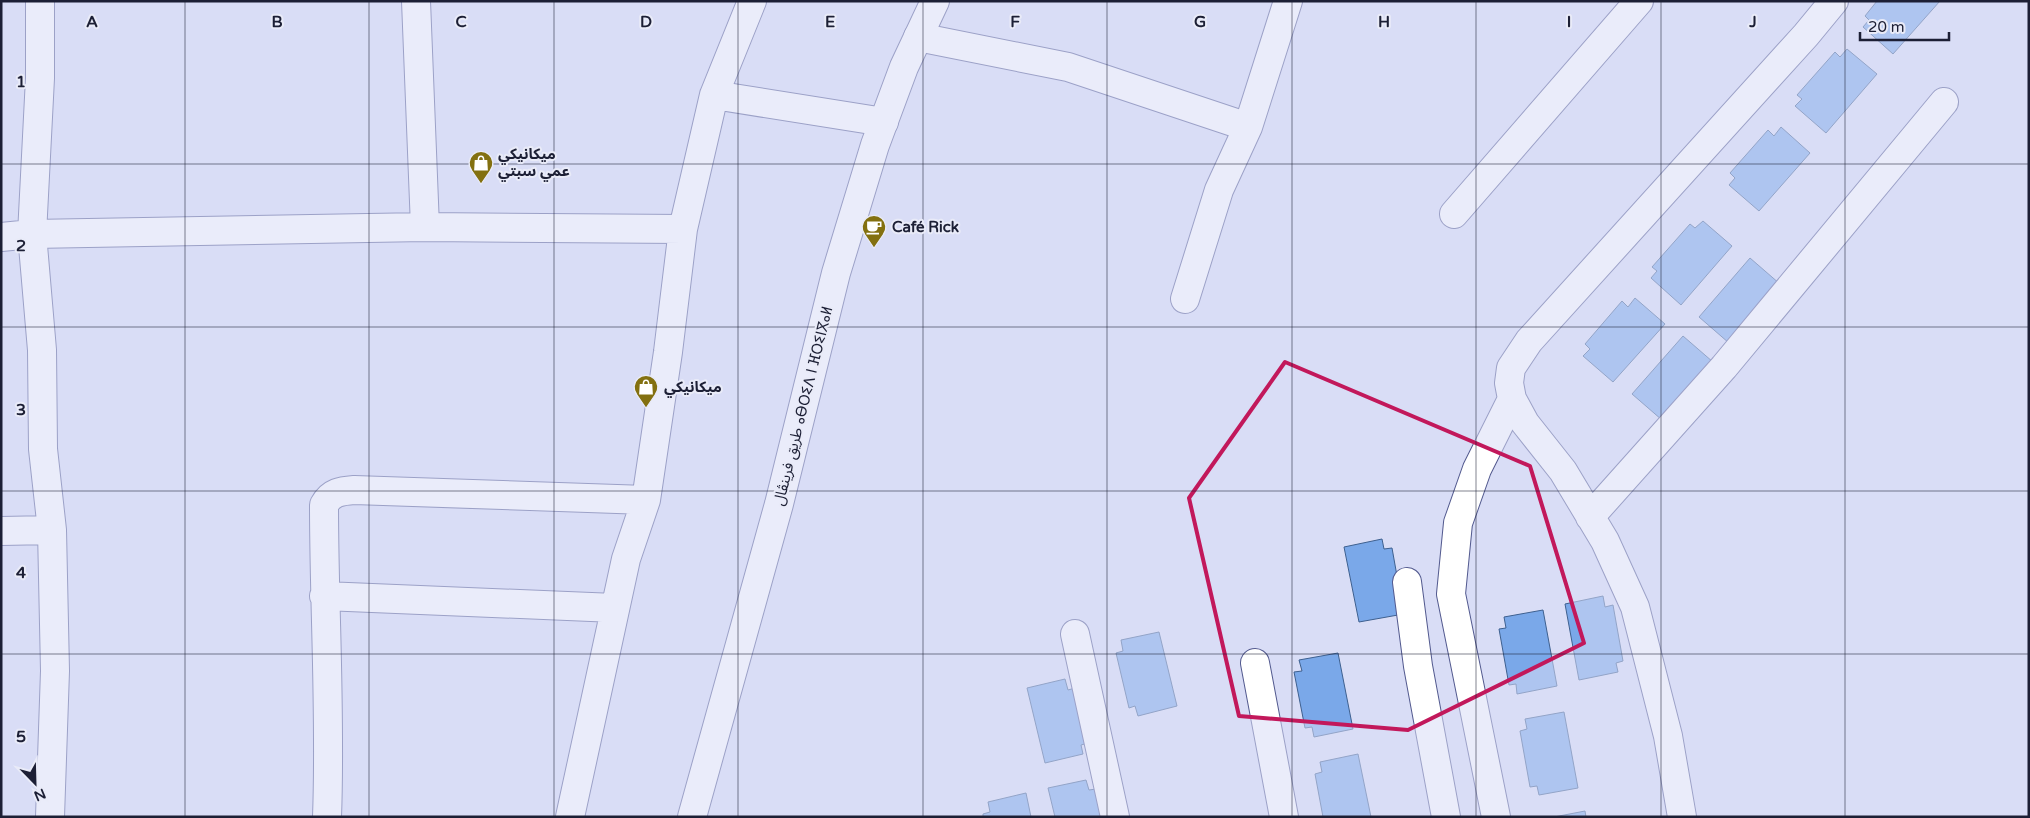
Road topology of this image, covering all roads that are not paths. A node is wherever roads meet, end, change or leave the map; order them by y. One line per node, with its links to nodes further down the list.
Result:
1 (40, 1): 16 (street)
2 (416, 1): 14 (street)
3 (752, 1): 9 (street)
4 (935, 1): 8 (street, طريق فرينڨال ⴰⴱⵔⵉⴷ ⵏ ⴼⵔⵉⵏⴳⴰⵍ)
5 (1288, 1): 12 (street)
6 (1639, 1): 13 (street)
7 (1834, 1): 19 (street)
8 (918, 38): 11 (street, طريق فرينڨال ⴰⴱⵔⵉⴷ ⵏ ⴼⵔⵉⵏⴳⴰⵍ); 12 (street)
9 (714, 95): 11 (street); 15 (street)
10 (1944, 102): 21 (street)
11 (884, 122): 32 (street, طريق فرينڨال ⴰⴱⵔⵉⴷ ⵏ ⴼⵔⵉⵏⴳⴰⵍ)
12 (1248, 126): 18 (street)
13 (1454, 214)
14 (425, 227): 15 (street); 16 (street)
15 (683, 229): 20 (street)
16 (32, 234): 17 (street); 22 (street)
17 (1, 237)
18 (1185, 298)
19 (1512, 399): 21 (street); 36 (street)
20 (646, 500): 25 (street); 26 (street)
21 (1590, 517): 37 (street)
22 (52, 530): 23 (street); 29 (street)
23 (1, 531)
24 (1406, 582): 35 (street)
25 (324, 596): 26 (street); 30 (street)
26 (615, 608): 31 (street)
27 (1075, 634): 33 (street)
28 (1255, 663): 34 (street)
29 (50, 817)
30 (326, 817)
31 (570, 817)
32 (692, 817)
33 (1115, 817)
34 (1284, 817)
35 (1446, 817)
36 (1496, 817)
37 (1682, 817)

